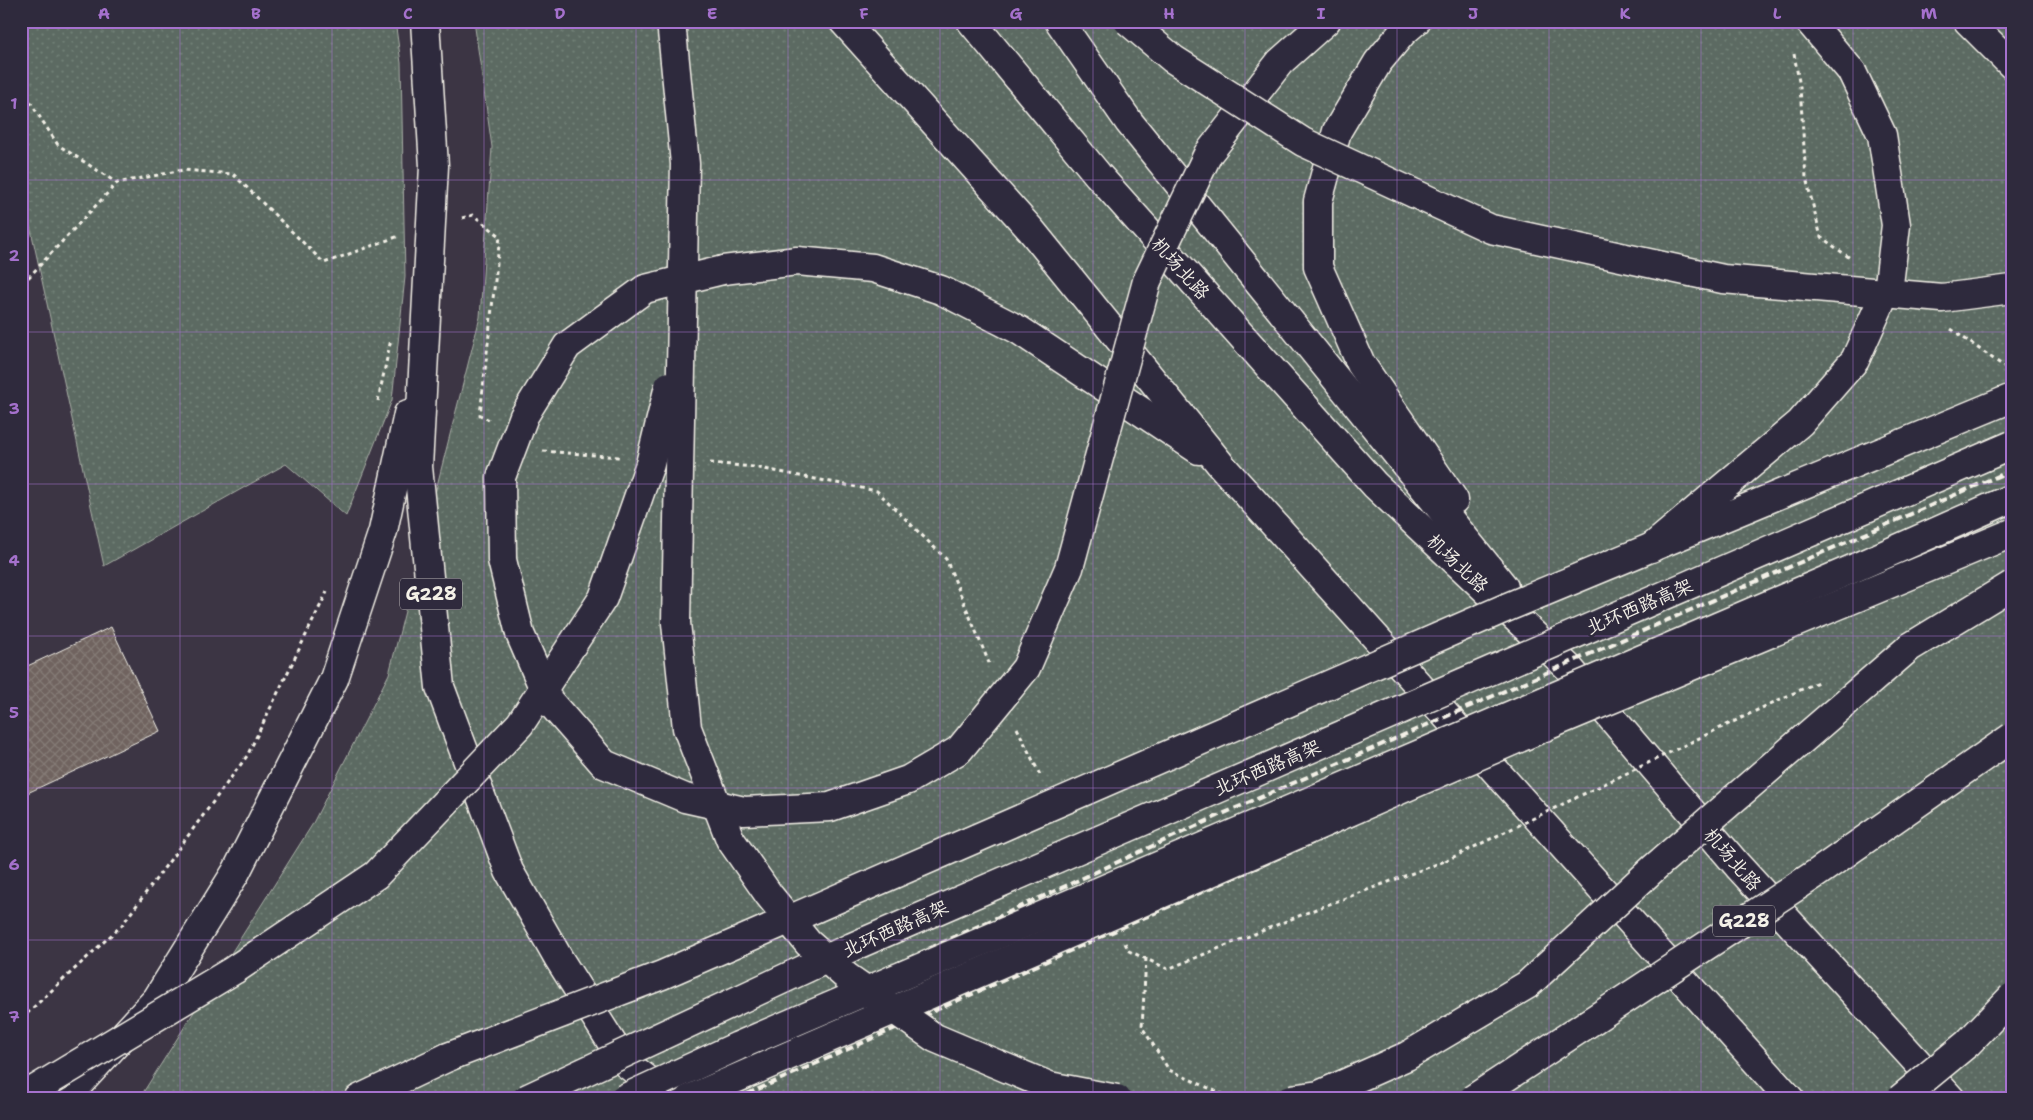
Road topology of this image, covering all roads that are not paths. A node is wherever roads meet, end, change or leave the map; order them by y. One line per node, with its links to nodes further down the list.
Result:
1 (425, 21): 13 (main road, G228)
2 (671, 21): 14 (main road, bridge)
3 (843, 21): 17 (main road)
4 (971, 21): 22 (main road, 机场北路)
5 (1059, 21): 22 (main road)
6 (1128, 21): 12 (main road, bridge)
7 (1326, 21): 17 (main road, bridge)
8 (1416, 21): 22 (main road)
9 (1810, 21): 20 (main road, bridge)
10 (1968, 21): 11 (main road)
11 (2012, 64)
12 (2012, 289)
13 (426, 329): 26 (main road); 30 (main road, G228)
14 (681, 339): 25 (main road, bridge); 32 (main road, bridge)
15 (2012, 398): 20 (main road, bridge)
16 (2012, 445): 28 (main road, 北环西路高架, bridge)
17 (1221, 465): 35 (main road)
18 (2012, 498): 29 (main road, bridge)
19 (2012, 533): 31 (main road, bridge)
20 (1651, 548): 27 (main road, bridge)
21 (2012, 585): 33 (main road, bridge)
22 (1569, 668): 37 (main road, 机场北路)
23 (2012, 738): 34 (main road, G228, bridge)
24 (2012, 997): 36 (main road, bridge)
25 (21, 1098)
26 (65, 1099)
27 (359, 1099)
28 (526, 1099)
29 (623, 1099)
30 (673, 1099)
31 (689, 1099)
32 (1117, 1099)
33 (1291, 1099)
34 (1473, 1099)
35 (1790, 1099)
36 (1900, 1099)
37 (1951, 1099)

